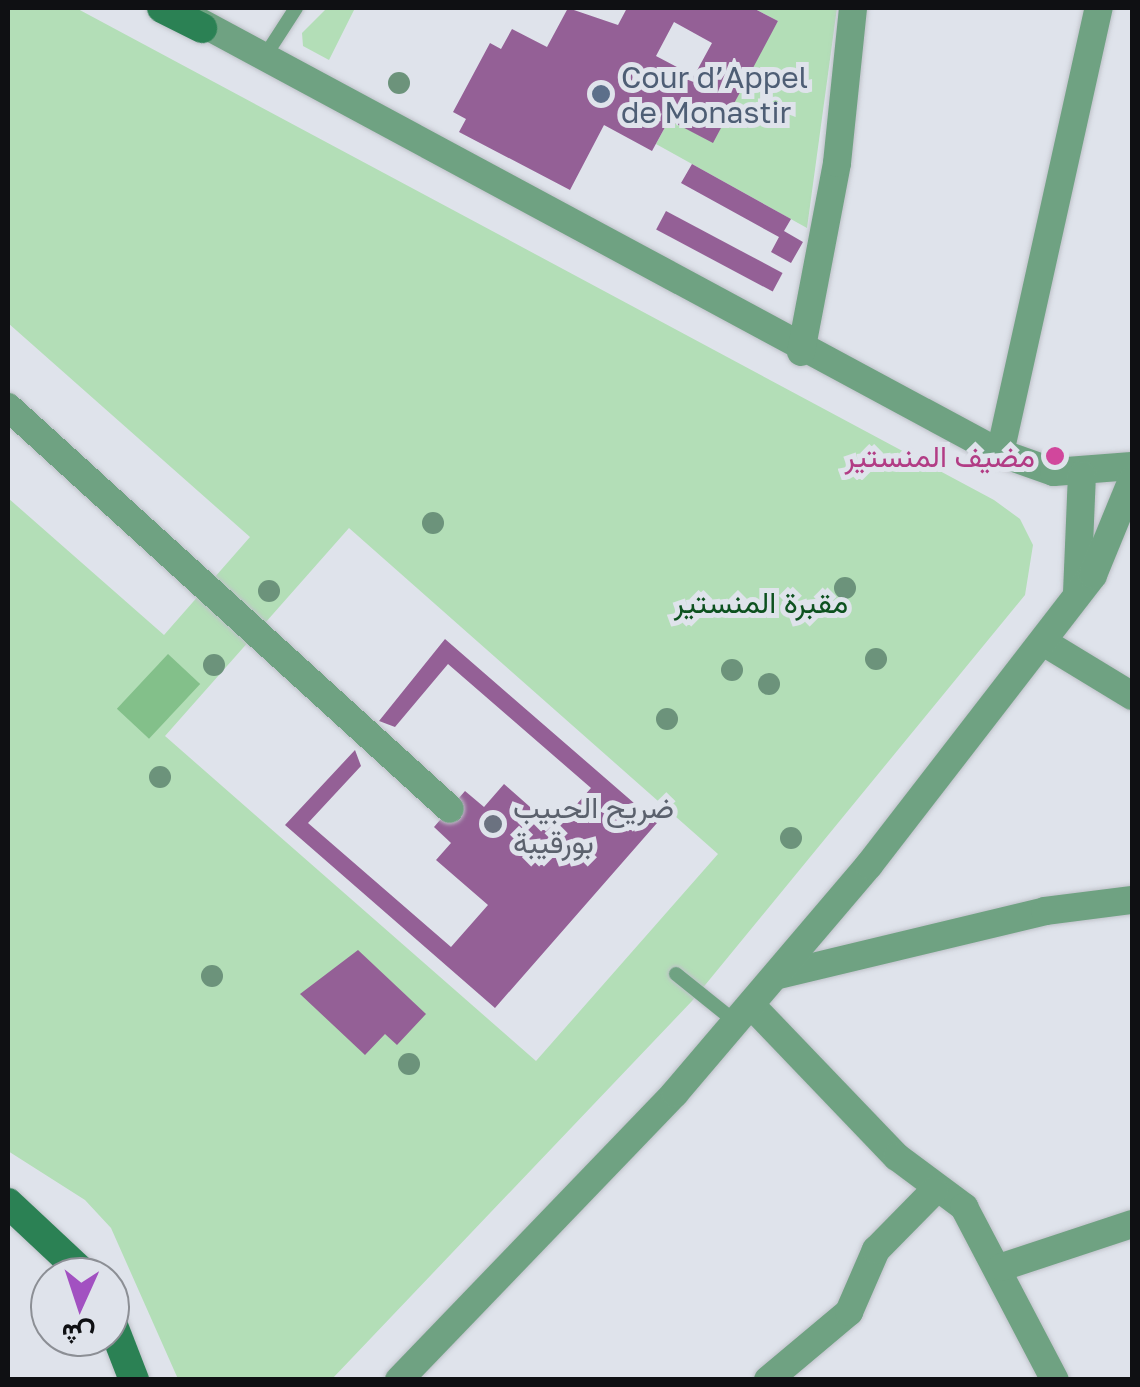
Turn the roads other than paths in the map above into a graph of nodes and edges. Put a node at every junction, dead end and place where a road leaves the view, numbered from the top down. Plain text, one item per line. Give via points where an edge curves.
1 (162, 8) edge
2 (176, 8) edge
3 (296, 8) edge
4 (854, 8) edge
5 (1100, 8) edge
6 (201, 18) edge
7 (263, 60) junction
8 (801, 352) junction
9 (8, 407) edge
10 (1000, 453) junction
11 (1132, 466) edge
12 (1082, 475) junction
13 (1132, 480) edge
14 (1076, 600) junction
15 (1045, 644) junction
16 (1132, 696) edge
17 (450, 809) dead end
18 (1132, 900) edge
19 (676, 974) dead end
20 (779, 974) junction
21 (745, 1015) junction
22 (934, 1190) junction
23 (8, 1203) edge
24 (1132, 1224) edge
25 (66, 1257) edge
26 (1002, 1267) junction
27 (399, 1380) edge
28 (768, 1380) edge
29 (1055, 1380) edge

1 - 6 main road
2 - 6 street
3 - 7 lane
4 - 8 street via 837,162
5 - 10 street
6 - 7 street
7 - 8 street
8 - 10 street
9 - 17 street
10 - 12 street
11 - 12 street
12 - 14 street
13 - 14 street via 1106,553
14 - 15 street
15 - 16 street
15 - 20 street
18 - 20 street via 1045,911
19 - 21 lane
20 - 21 street
21 - 22 street
21 - 27 street
22 - 26 street via 964,1207
22 - 28 street via 876,1250 849,1312
23 - 25 main road
24 - 26 street
26 - 29 street

